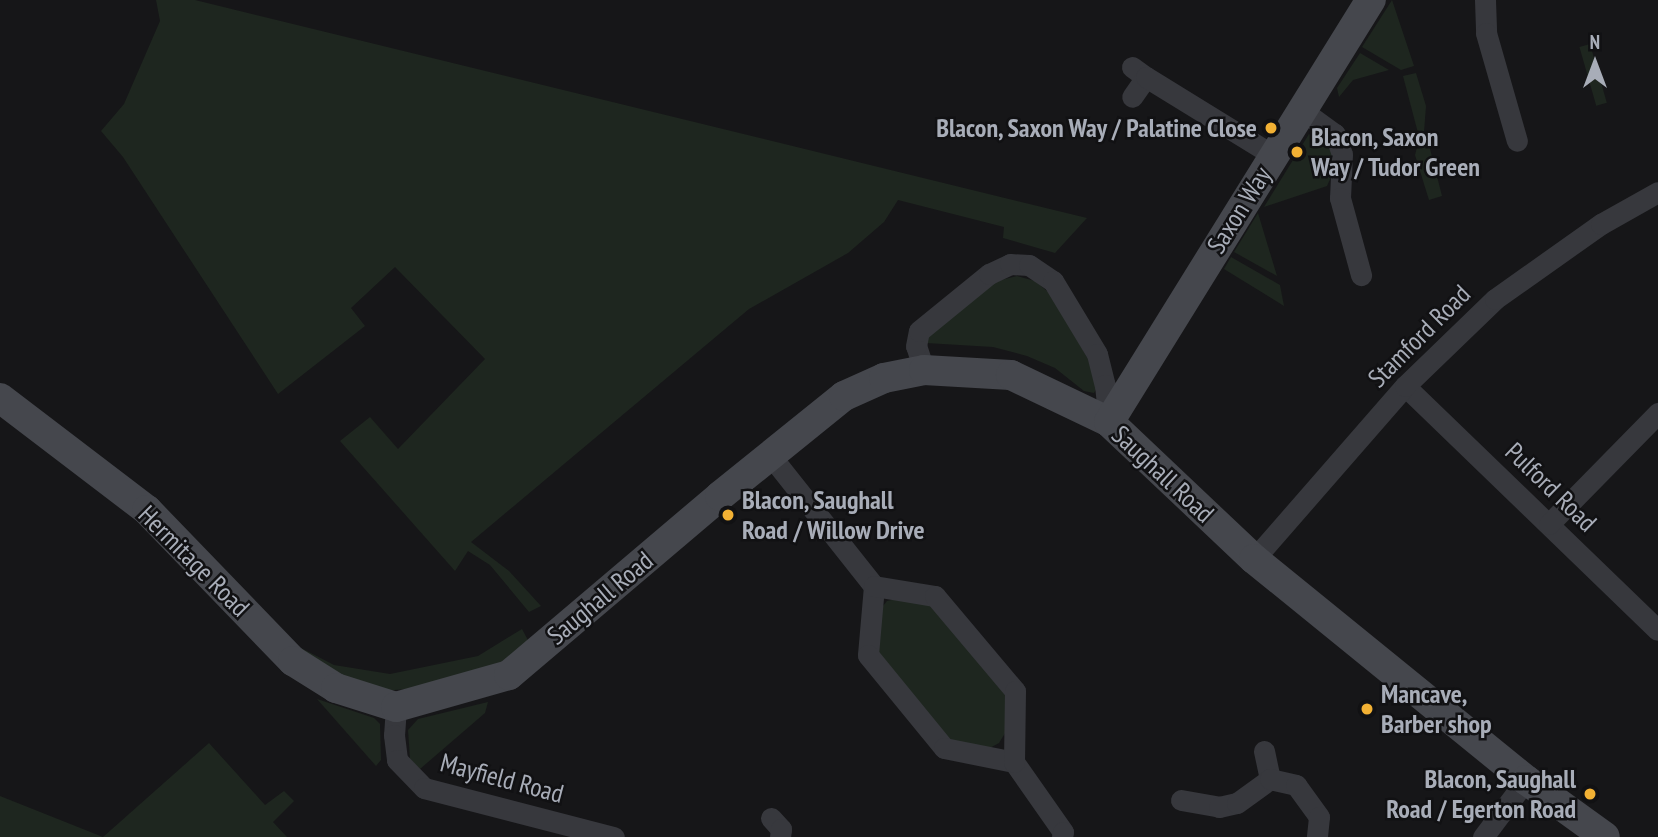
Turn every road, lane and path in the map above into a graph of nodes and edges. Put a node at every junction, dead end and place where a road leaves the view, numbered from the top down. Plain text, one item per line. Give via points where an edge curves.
1 (1371, 0) edge
2 (1485, 0) edge
3 (1132, 97) dead end
4 (1303, 111) junction
5 (1509, 134) dead end
6 (1273, 155) junction
7 (1658, 192) edge
8 (1364, 262) dead end
9 (924, 370) junction
10 (1405, 386) junction
11 (0, 398) edge
12 (1658, 413) edge
13 (1109, 422) junction
14 (770, 455) junction
15 (1549, 524) junction
16 (1254, 559) junction
17 (874, 586) junction
18 (1658, 630) edge
19 (397, 707) junction
20 (1264, 751) dead end
21 (1014, 762) junction
22 (1270, 779) junction
23 (1526, 780) junction
24 (1181, 799) dead end
25 (614, 837) edge
26 (1062, 837) edge
27 (1317, 837) edge
28 (1483, 837) edge
29 (1605, 837) edge

1 - 4 street, Saxon Way
2 - 5 street via 1486,33
3 - 6 street via 1139,72
4 - 6 street, Saxon Way
4 - 8 street via 1335,134 1342,154 1340,198
6 - 13 street, Saxon Way
7 - 10 street, Stamford Road via 1601,224 1495,299
9 - 13 street, Saughall Road via 1011,375
9 - 13 street via 916,346 919,331 989,274 1010,264 1029,265 1053,281 1097,354
9 - 14 street, Saughall Road via 884,378 844,396
10 - 15 street, Pulford Road
10 - 16 street, Stamford Road
11 - 19 street, Hermitage Road via 147,510 293,661 336,688
12 - 15 street
13 - 16 street, Saughall Road
14 - 17 street
14 - 19 street, Saughall Road via 509,675
15 - 18 street, Pulford Road
16 - 23 street, Saughall Road
17 - 21 street via 935,596 1015,691
17 - 21 street via 868,654 944,748
19 - 25 street, Mayfield Road via 397,760 424,788
20 - 22 street
21 - 26 street via 1063,832
22 - 24 street via 1237,803 1219,807
22 - 27 street via 1296,785 1308,799 1319,817
23 - 28 street
23 - 29 street, Saughall Road

